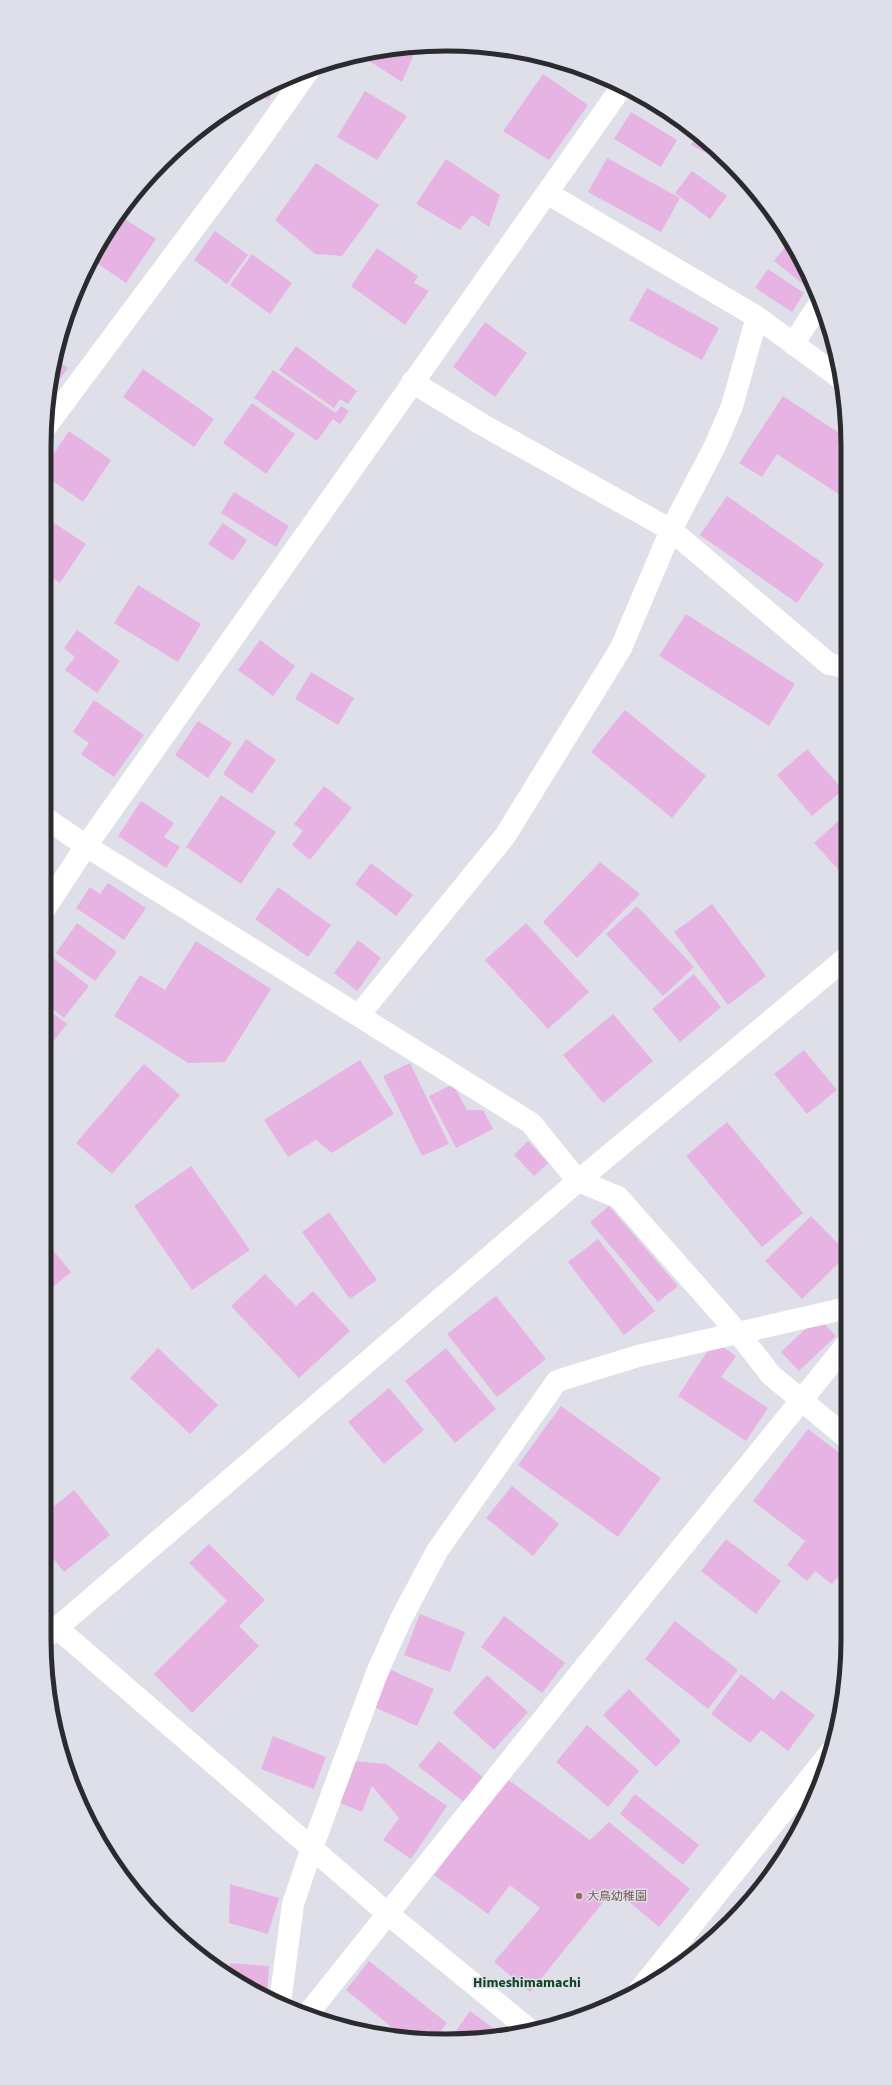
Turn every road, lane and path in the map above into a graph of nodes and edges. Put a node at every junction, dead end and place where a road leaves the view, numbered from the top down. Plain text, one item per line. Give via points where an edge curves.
1 (303, 78) edge
2 (619, 91) edge
3 (547, 193) junction
4 (816, 309) edge
5 (757, 317) junction
6 (793, 344) junction
7 (834, 374) edge
8 (412, 382) junction
9 (52, 418) edge
10 (671, 530) junction
11 (841, 666) edge
12 (51, 822) edge
13 (86, 846) junction
14 (51, 899) edge
15 (841, 962) edge
16 (359, 1015) junction
17 (578, 1180) junction
18 (841, 1309) edge
19 (740, 1334) junction
20 (841, 1351) edge
21 (802, 1399) junction
22 (841, 1433) edge
23 (51, 1633) edge
24 (51, 1635) edge
25 (820, 1765) edge
26 (312, 1848) junction
27 (388, 1914) junction
28 (650, 1977) edge
29 (281, 1997) edge
30 (311, 2010) edge
31 (525, 2026) edge

1 - 9 street
2 - 3 street
3 - 5 street
3 - 8 street
4 - 6 street
5 - 6 street
5 - 10 street via 732,406 715,446
6 - 7 street
8 - 10 street via 483,425
8 - 13 street
10 - 11 street via 829,664
10 - 16 street via 622,648 505,836
12 - 13 street
13 - 14 street
13 - 16 street
15 - 17 street
16 - 17 street via 531,1123
17 - 19 street via 618,1197
17 - 23 street
18 - 19 street
19 - 21 street via 771,1375
19 - 26 street via 638,1356 557,1381 437,1551 401,1619 378,1670
20 - 21 street
21 - 22 street
21 - 27 street
24 - 26 street
25 - 28 street
26 - 27 street
26 - 29 street via 293,1904
27 - 30 street
27 - 31 street

